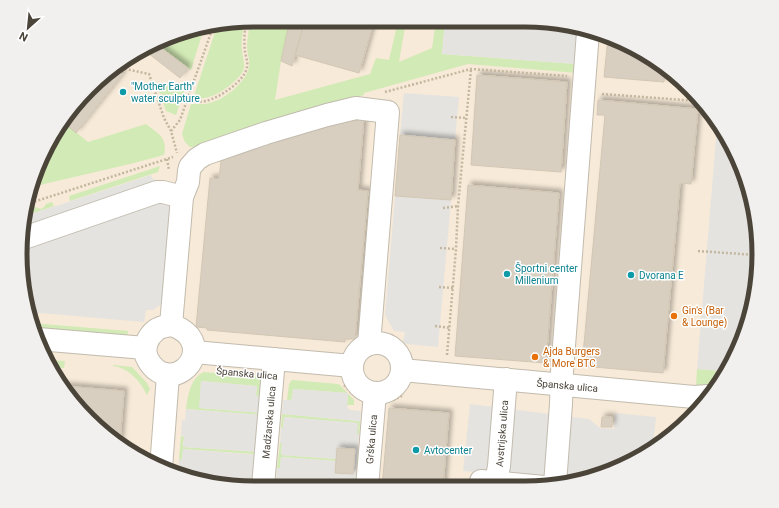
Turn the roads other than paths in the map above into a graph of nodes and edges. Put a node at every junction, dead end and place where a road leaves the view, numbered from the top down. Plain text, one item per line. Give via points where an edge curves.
1 (588, 36) edge
2 (182, 197) junction
3 (27, 236) edge
4 (171, 325) junction
5 (43, 338) edge
6 (369, 344) junction
7 (145, 348) junction
8 (194, 352) junction
9 (274, 359) junction
10 (402, 370) junction
11 (346, 374) junction
12 (168, 375) junction
13 (506, 379) junction
14 (562, 384) junction
15 (702, 396) edge
16 (375, 399) junction
17 (161, 461) edge
18 (555, 479) edge
19 (263, 481) edge
20 (368, 481) edge
21 (492, 481) edge

1 - 14 street
2 - 3 street via 157,192
2 - 4 street
2 - 6 street via 188,182 190,166 205,154 266,133 356,108 388,112
4 - 7 street via 157,329
4 - 8 street via 178,327 190,337
5 - 7 street
6 - 10 street via 377,343 391,347 397,352
6 - 11 street via 356,354
7 - 12 street via 153,366
8 - 9 street, Španska ulica
8 - 12 street via 186,368
9 - 11 street, Španska ulica
9 - 19 street, Madžarska ulica
10 - 13 street, Španska ulica
10 - 16 street via 395,386
11 - 16 street via 352,371 358,383
12 - 17 street
13 - 14 street, Španska ulica
13 - 21 street, Avstrijska ulica via 499,466
14 - 15 street, Španska ulica
14 - 18 street
16 - 20 street, Grška ulica

